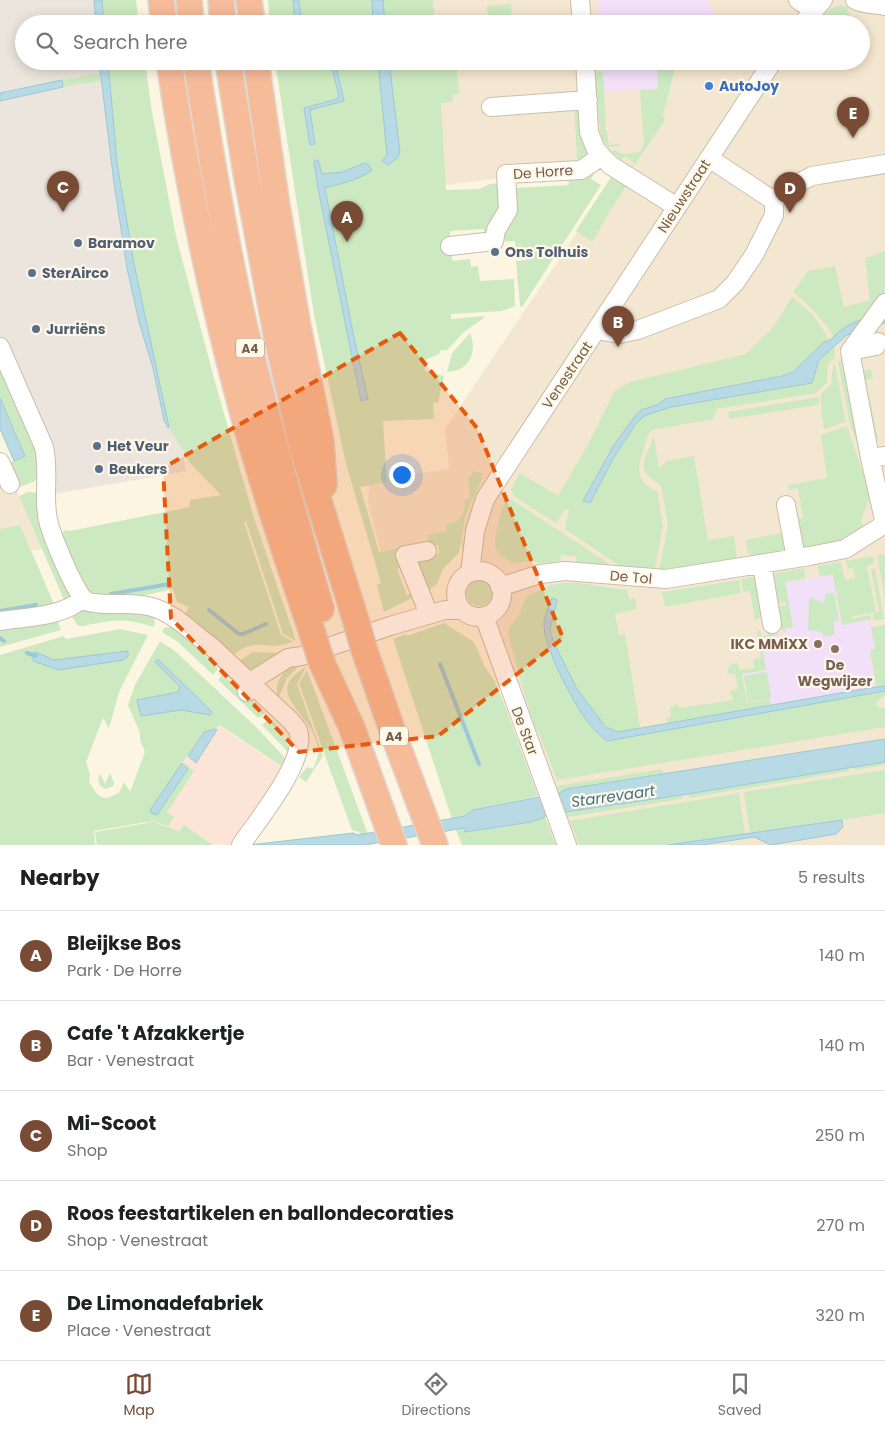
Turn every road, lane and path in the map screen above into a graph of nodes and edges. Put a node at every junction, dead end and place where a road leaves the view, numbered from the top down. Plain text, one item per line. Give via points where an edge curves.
1 (161, 0) edge
2 (189, 0) edge
3 (220, 0) edge
4 (250, 0) edge
5 (580, 0) edge
6 (855, 0) edge
7 (810, 3) edge
8 (877, 3) edge
9 (163, 15) edge
10 (190, 15) edge
11 (222, 15) edge
12 (251, 15) edge
13 (581, 15) edge
14 (801, 15) edge
15 (805, 15) edge
16 (171, 70) edge
17 (197, 70) edge
18 (229, 70) edge
19 (257, 70) edge
20 (586, 70) edge
21 (767, 70) edge
22 (588, 100) junction
23 (491, 107) dead end
24 (602, 156) junction
25 (709, 158) junction
26 (885, 164) edge
27 (774, 201) junction
28 (677, 207) junction
29 (450, 246) dead end
30 (882, 308) edge
31 (596, 330) junction
32 (0, 347) edge
33 (877, 457) edge
34 (0, 462) edge
35 (10, 484) dead end
36 (786, 505) dead end
37 (885, 524) edge
38 (327, 525) junction
39 (426, 551) dead end
40 (796, 558) junction
41 (762, 564) junction
42 (476, 572) junction
43 (500, 587) junction
44 (456, 592) junction
45 (83, 598) junction
46 (426, 607) junction
47 (462, 610) junction
48 (484, 616) junction
49 (0, 621) edge
50 (772, 624) dead end
51 (390, 626) junction
52 (320, 648) junction
53 (252, 689) junction
54 (431, 834) edge
55 (392, 838) edge
56 (241, 845) edge
57 (567, 845) edge

1 - 9 highway
2 - 10 highway
3 - 11 highway
4 - 12 highway
5 - 13 street
6 - 8 street via 863,4
7 - 14 street
7 - 15 street
16 - 52 highway, A4 via 197,222 221,329 261,476
17 - 52 highway, A4 via 216,186 248,341 278,457
18 - 38 highway, A4 via 276,334 302,447
19 - 38 highway, A4 via 280,224 321,442
20 - 22 street
21 - 25 street, Nieuwstraat
22 - 23 street
22 - 24 street via 589,132
24 - 28 street via 610,165
24 - 29 street, De Horre via 581,170 506,174 508,210 496,230 494,241
25 - 27 street
25 - 28 street, Nieuwstraat
26 - 27 street via 812,176 786,189
27 - 31 street, Venestraat via 774,215 754,254 735,284 719,299 638,330 619,334
28 - 31 street, Nieuwstraat
30 - 33 street, De Tol via 872,336 876,346 850,351
31 - 42 street, Venestraat via 501,473 483,533
32 - 45 street via 44,447 48,522
33 - 37 street, De Tol
34 - 35 street
36 - 40 street
37 - 40 street, De Tol via 845,549
38 - 54 highway, A4, bridge via 364,649
39 - 46 street via 405,555
40 - 41 street, De Tol
41 - 43 street, De Tol via 666,579 565,571 540,574
41 - 50 street
42 - 43 street via 493,576
42 - 44 street via 460,581
43 - 48 street via 498,605
44 - 46 street
44 - 47 street
45 - 49 street via 64,611
45 - 53 street via 97,604 129,603 153,607 179,620 212,647
46 - 51 street
47 - 48 street via 472,616
47 - 51 street via 445,610
48 - 57 street, De Star
51 - 52 street
52 - 53 street
52 - 55 highway, A4
53 - 56 street via 298,746 287,779

